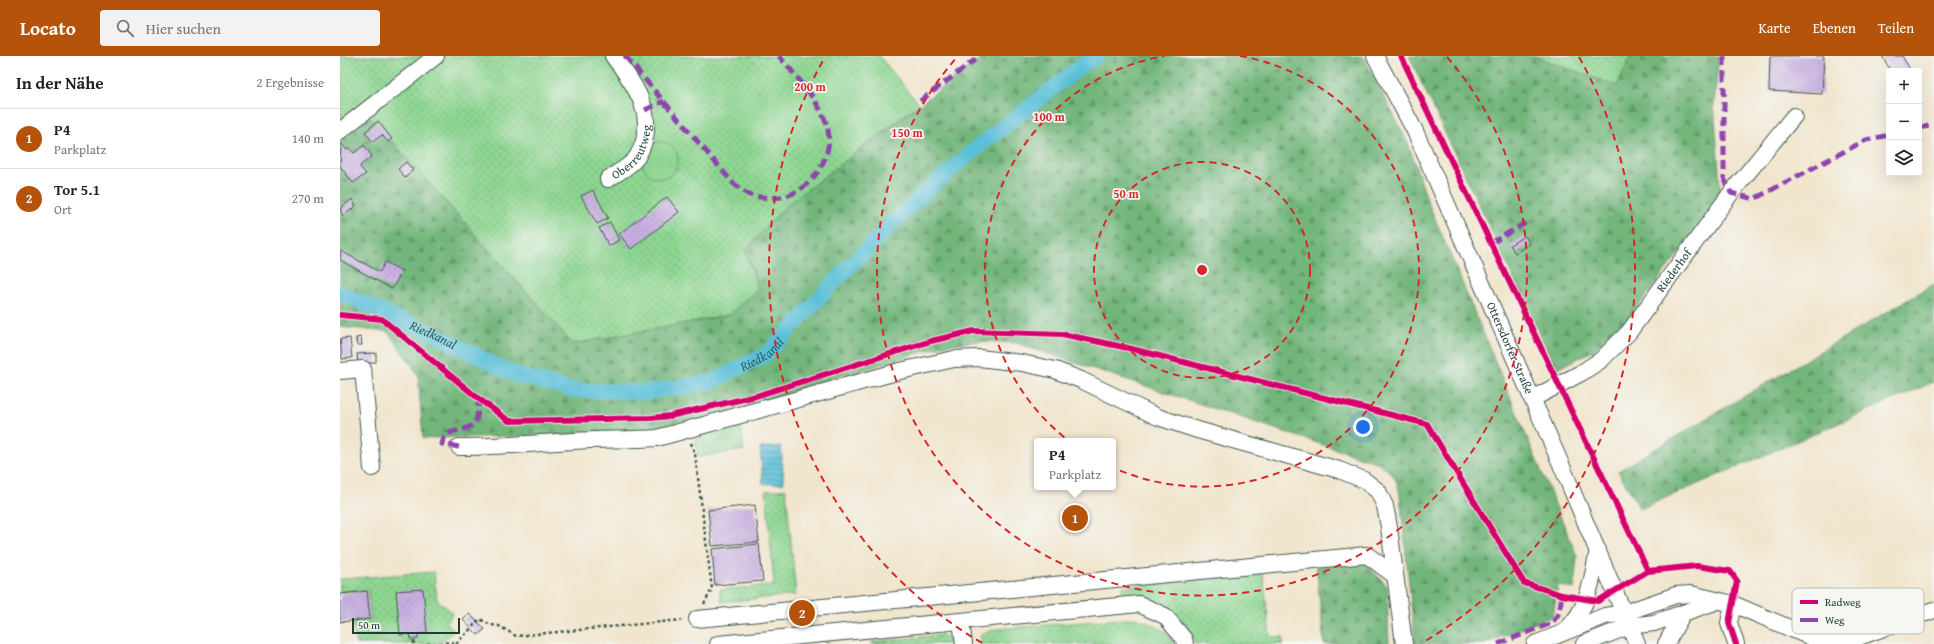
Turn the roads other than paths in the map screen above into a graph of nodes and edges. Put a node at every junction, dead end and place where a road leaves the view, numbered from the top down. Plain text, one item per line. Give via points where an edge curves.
1 (436, 56) edge
2 (613, 56) edge
3 (1375, 56) edge
4 (1794, 116) dead end
5 (340, 131) edge
6 (608, 179) dead end
7 (340, 371) edge
8 (1532, 399) junction
9 (459, 447) dead end
10 (372, 468) dead end
11 (1598, 550) junction
12 (1394, 575) junction
13 (1726, 602) junction
14 (1934, 610) edge
15 (1683, 613) junction
16 (1924, 614) edge
17 (697, 619) road end
18 (1627, 619) junction
19 (961, 621) junction
20 (1792, 630) edge
21 (1564, 632) junction
22 (1802, 634) edge
23 (1867, 634) edge
24 (718, 644) edge
25 (964, 644) edge
26 (1185, 644) edge
27 (1404, 644) edge
28 (1535, 644) edge
29 (1585, 644) edge
30 (1588, 644) edge
31 (1637, 644) edge
32 (1666, 644) edge
33 (1736, 644) edge

1 - 5 street
2 - 6 street, Oberreutweg via 642,99 647,118 646,134 636,157
3 - 8 street, Ottersdorfer Straße via 1415,131
4 - 8 street, Riederhof via 1731,193 1629,332 1601,360
7 - 10 street via 363,370
8 - 11 street, Ottersdorfer Straße
9 - 12 street via 656,438 900,371 954,359 979,358 1032,364 1081,380 1158,417 1339,470 1364,480 1378,491 1385,506
11 - 18 street, Ottersdorfer Straße
11 - 21 street via 1587,599 1577,618
12 - 17 street via 1368,554
12 - 27 street
13 - 15 street
13 - 18 street via 1691,594 1676,596
13 - 20 street
13 - 33 street
14 - 16 street
15 - 18 street via 1654,623
15 - 32 street
18 - 21 street via 1604,616
18 - 29 street
18 - 31 street, Ottersdorfer Straße
19 - 24 street
19 - 25 street
19 - 26 street via 1140,604 1165,616 1184,639
21 - 28 street
22 - 23 street via 1814,639 1836,642
29 - 30 street

